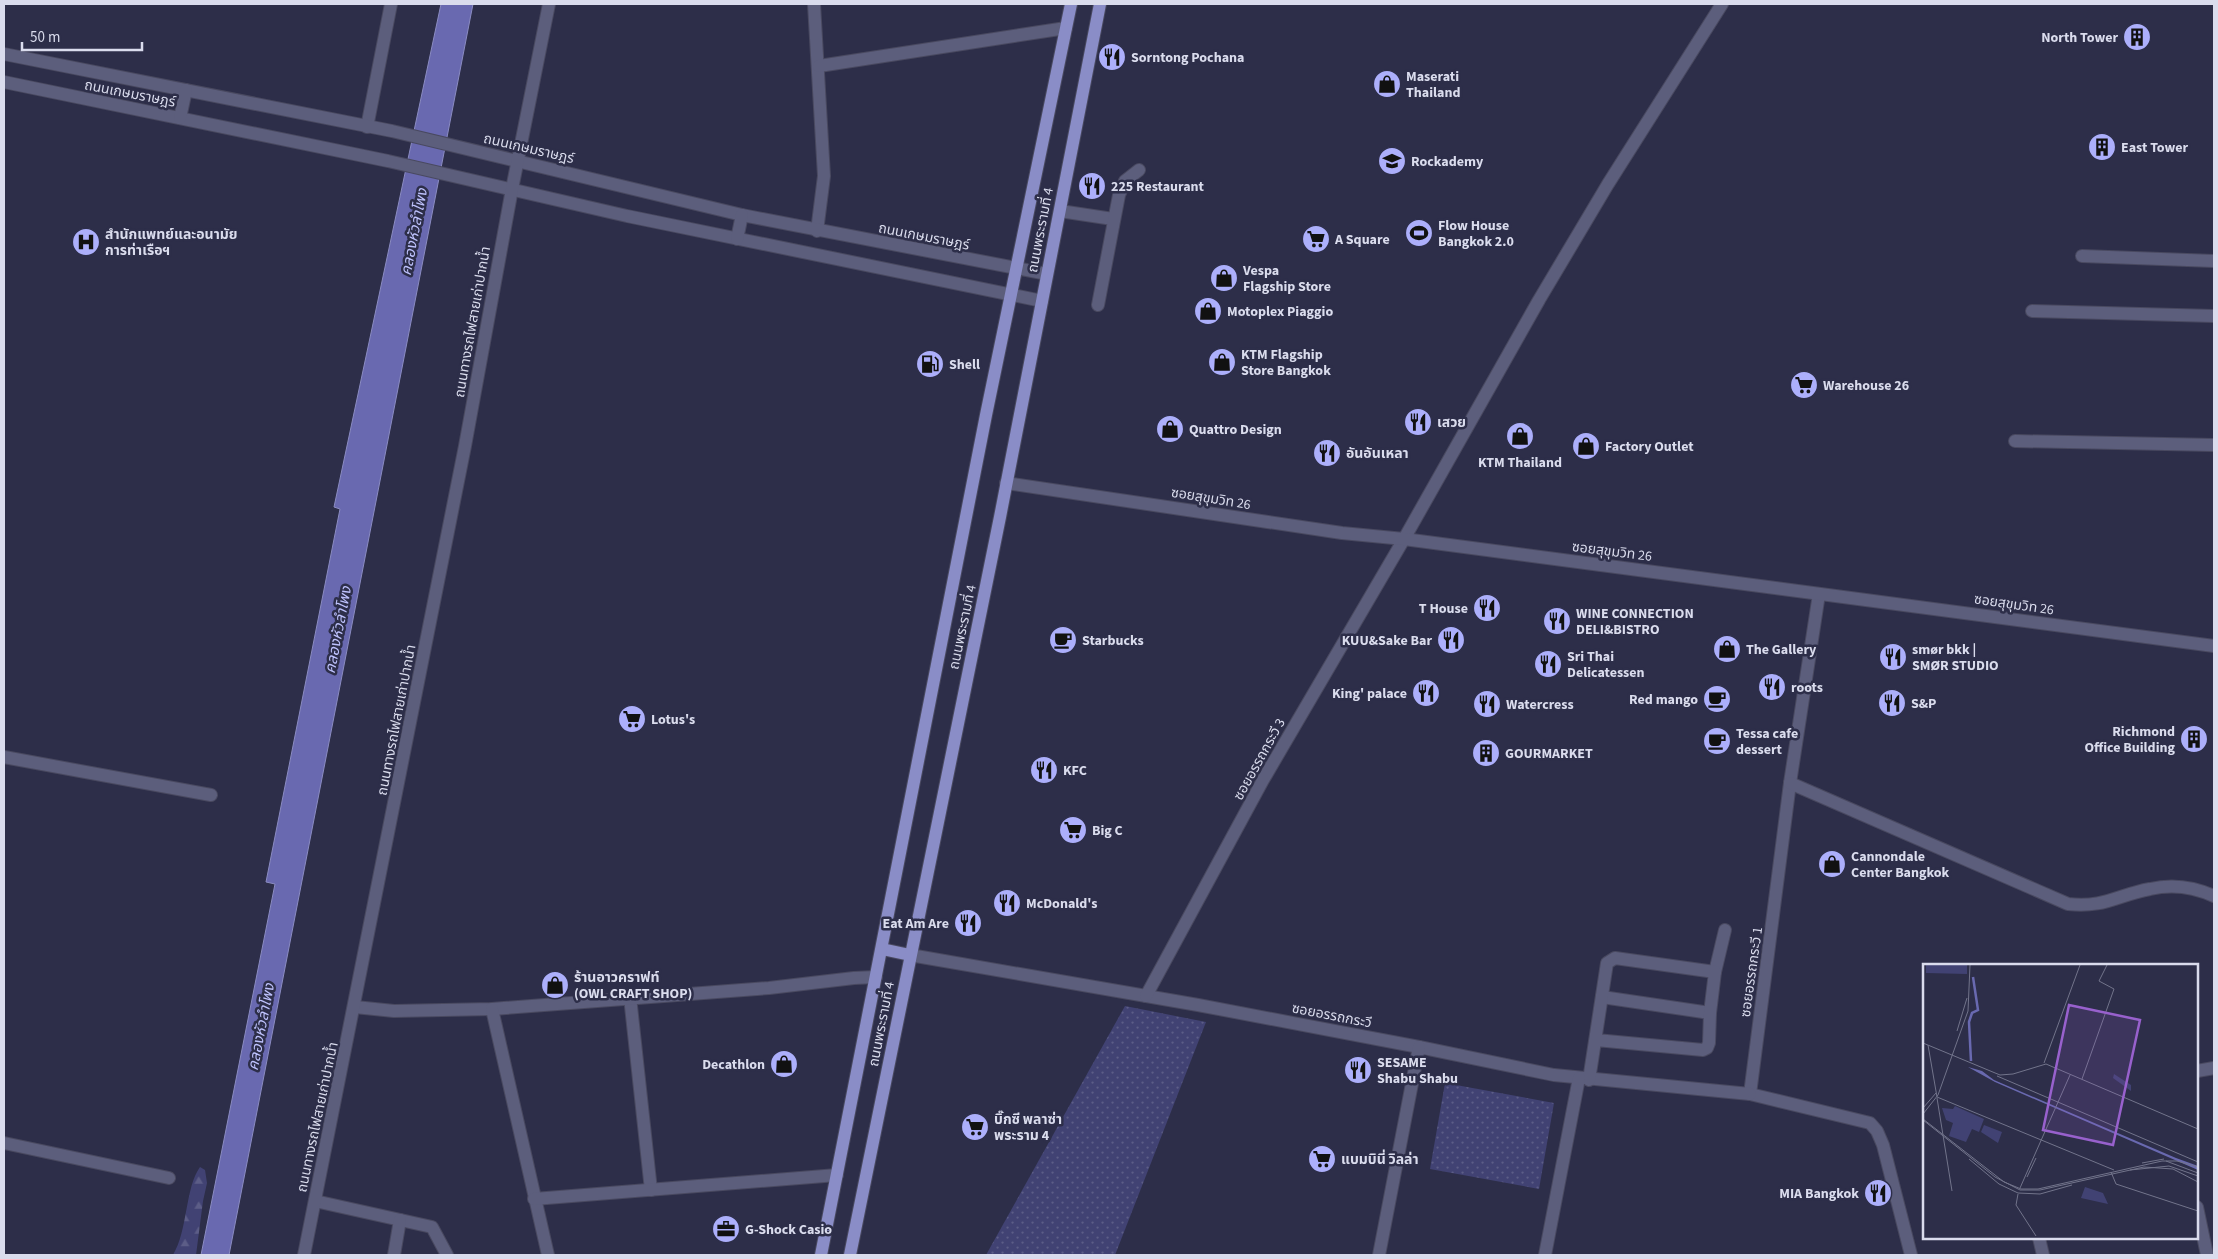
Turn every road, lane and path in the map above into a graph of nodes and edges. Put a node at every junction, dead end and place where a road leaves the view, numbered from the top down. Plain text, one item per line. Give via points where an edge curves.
1 (391, 4) edge
2 (549, 4) edge
3 (814, 4) edge
4 (1071, 4) edge
5 (1100, 4) edge
6 (1722, 4) edge
7 (1066, 28) junction
8 (4, 54) edge
9 (819, 66) junction
10 (4, 82) edge
11 (186, 90) junction
12 (180, 118) junction
13 (367, 126) junction
14 (517, 161) junction
15 (1139, 170) dead end
16 (512, 189) junction
17 (1060, 211) junction
18 (742, 215) junction
19 (1113, 219) junction
20 (817, 231) junction
21 (737, 239) junction
22 (2082, 256) dead end
23 (2214, 261) edge
24 (1016, 268) junction
25 (1047, 274) junction
26 (1010, 295) junction
27 (1042, 301) junction
28 (1098, 305) dead end
29 (2032, 311) dead end
30 (2214, 316) edge
31 (2015, 441) dead end
32 (2214, 445) edge
33 (1006, 484) junction
34 (1404, 539) junction
35 (1819, 594) junction
36 (2214, 646) edge
37 (4, 756) edge
38 (1790, 783) junction
39 (211, 795) dead end
40 (2214, 896) edge
41 (1724, 930) dead end
42 (882, 949) junction
43 (910, 955) junction
44 (1715, 972) junction
45 (876, 977) junction
46 (1146, 996) junction
47 (630, 997) junction
48 (1602, 997) junction
49 (355, 1007) junction
50 (492, 1009) junction
51 (1710, 1013) junction
52 (1596, 1040) junction
53 (1418, 1047) junction
54 (2214, 1068) edge
55 (2198, 1071) edge
56 (1584, 1079) junction
57 (1750, 1094) junction
58 (4, 1143) edge
59 (837, 1175) junction
60 (169, 1178) dead end
61 (651, 1190) junction
62 (534, 1199) junction
63 (316, 1201) junction
64 (2198, 1212) edge
65 (400, 1220) junction
66 (2039, 1239) edge
67 (304, 1255) edge
68 (394, 1255) edge
69 (448, 1255) edge
70 (548, 1255) edge
71 (821, 1255) edge
72 (850, 1255) edge
73 (1379, 1255) edge
74 (1545, 1255) edge
75 (1912, 1255) edge
76 (2043, 1255) edge
77 (2206, 1255) edge

1 - 13 street
2 - 14 street
3 - 9 street
4 - 7 main road, ถนนพระรามที่ 4
5 - 17 main road, ถนนพระรามที่ 4
6 - 34 street, ซอยอรรถกระวี 3 via 1608,184
7 - 9 street
7 - 24 main road, ถนนพระรามที่ 4
8 - 11 street, ถนนเกษมราษฎร์
9 - 20 street via 824,176
10 - 12 street, ถนนเกษมราษฎร์
11 - 12 street
11 - 13 street, ถนนเกษมราษฎร์
12 - 16 street, ถนนเกษมราษฎร์
13 - 14 street, ถนนเกษมราษฎร์
14 - 16 street, ถนนทางรถไฟสายเก่าปากน้ำ
14 - 18 street, ถนนเกษมราษฎร์
15 - 19 street via 1131,174 1122,187
16 - 21 street, ถนนเกษมราษฎร์
16 - 49 street, ถนนทางรถไฟสายเก่าปากน้ำ
17 - 19 street
17 - 25 main road, ถนนพระรามที่ 4
18 - 20 street, ถนนเกษมราษฎร์
18 - 21 street
19 - 28 street
20 - 24 street, ถนนเกษมราษฎร์
21 - 26 street, ถนนเกษมราษฎร์
22 - 23 street
24 - 25 street, ถนนเกษมราษฎร์
24 - 26 main road, ถนนพระรามที่ 4
25 - 27 main road, ถนนพระรามที่ 4
26 - 27 street, ถนนเกษมราษฎร์
26 - 42 main road, ถนนพระรามที่ 4
27 - 33 main road, ถนนพระรามที่ 4
29 - 30 street
31 - 32 street
33 - 34 street, ซอยสุขุมวิท 26 via 1342,533
33 - 43 main road, ถนนพระรามที่ 4
34 - 35 street, ซอยสุขุมวิท 26
34 - 46 street, ซอยอรรถกระวี 3 via 1263,780
35 - 36 street, ซอยสุขุมวิท 26
35 - 38 street, ซอยอรรถกระวี 1
37 - 39 street
38 - 40 street via 2068,904 2086,906 2108,902 2150,888 2182,887
38 - 57 street, ซอยอรรถกระวี 1
41 - 44 street
42 - 43 main road
42 - 45 main road, ถนนพระรามที่ 4
43 - 46 street, ซอยอรรถกระวี
43 - 72 main road, ถนนพระรามที่ 4
44 - 48 street via 1615,958 1607,963
44 - 51 street
45 - 47 street
45 - 59 main road, ถนนพระรามที่ 4
46 - 53 street, ซอยอรรถกระวี
47 - 50 street
47 - 61 street
48 - 51 street
48 - 52 street
49 - 50 street via 394,1011
49 - 63 street, ถนนทางรถไฟสายเก่าปากน้ำ
50 - 62 street
51 - 52 street via 1709,1043 1703,1050
52 - 56 street
53 - 56 street, ซอยอรรถกระวี
53 - 73 street
54 - 55 street
56 - 57 street, ซอยอรรถกระวี
56 - 74 street
57 - 75 street via 1870,1123 1883,1145
58 - 60 street
59 - 61 street
59 - 71 main road, ถนนพระรามที่ 4
61 - 62 street
62 - 70 street
63 - 65 street
63 - 67 street, ถนนทางรถไฟสายเก่าปากน้ำ
64 - 77 street
65 - 68 street
65 - 69 street via 432,1227
66 - 76 street

